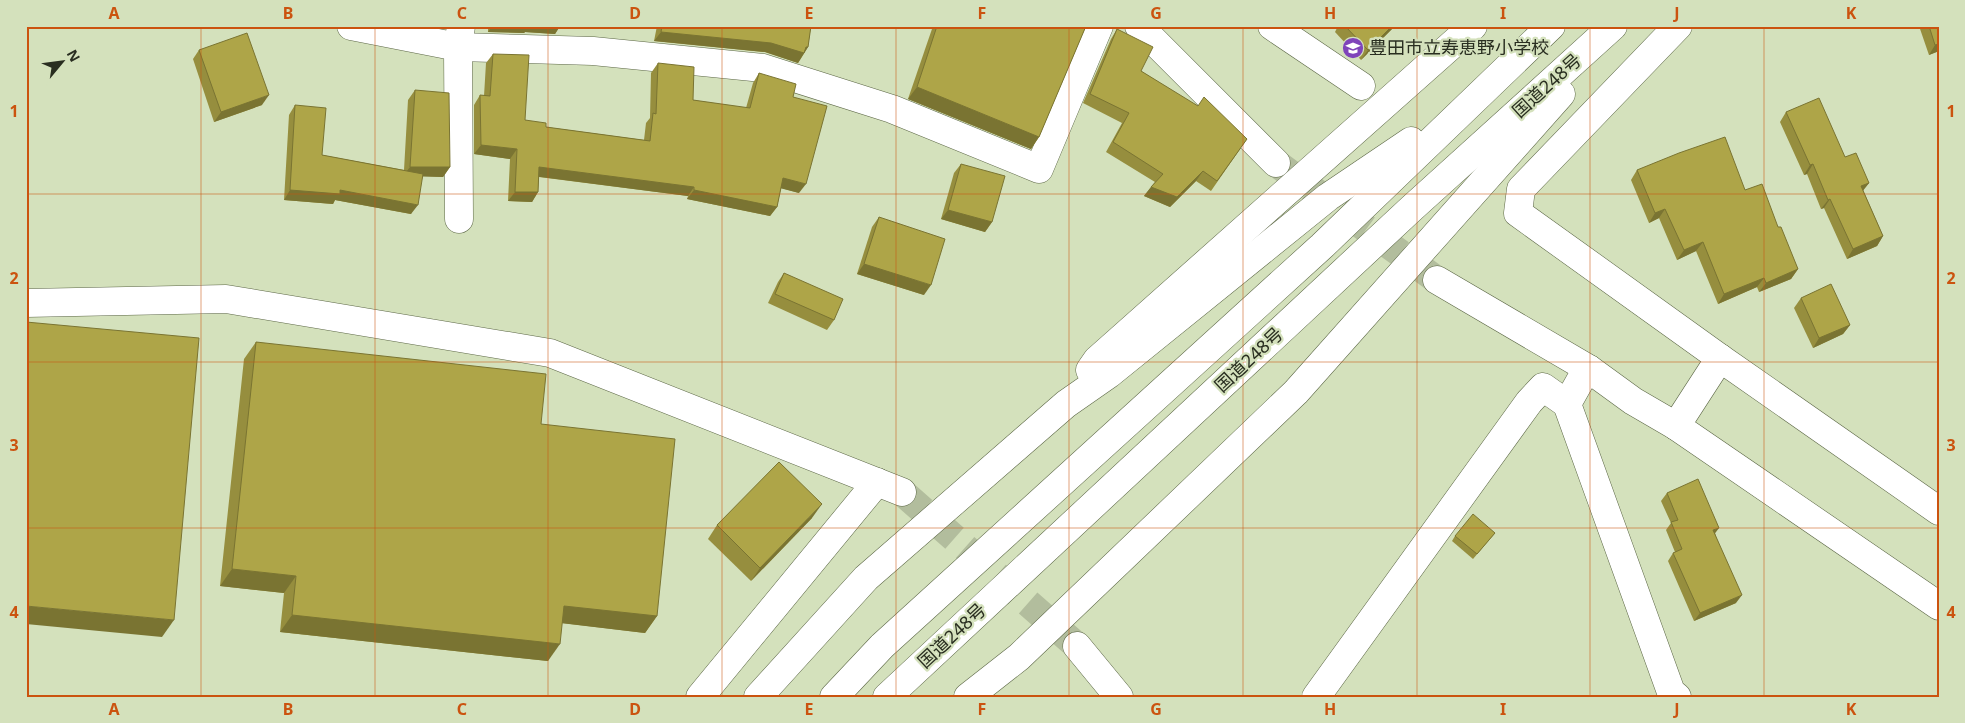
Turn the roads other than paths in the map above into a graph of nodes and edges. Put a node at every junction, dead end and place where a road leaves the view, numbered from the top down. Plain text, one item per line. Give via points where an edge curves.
1 (351, 26) edge
2 (1099, 26) edge
3 (1139, 26) edge
4 (1272, 26) edge
5 (1473, 26) edge
6 (1551, 26) edge
7 (1612, 26) edge
8 (1623, 26) edge
9 (1678, 26) edge
10 (460, 36) edge
11 (1361, 86) dead end
12 (1276, 163) tunnel mouth
13 (1372, 182) junction
14 (460, 219) dead end
15 (1436, 280) tunnel mouth
16 (26, 303) edge
17 (1720, 358) junction
18 (1589, 369) junction
19 (1066, 404) junction
20 (1567, 404) junction
21 (1676, 426) junction
22 (877, 482) junction
23 (902, 492) tunnel mouth
24 (1939, 511) edge
25 (1939, 606) edge
26 (1077, 646) tunnel mouth
27 (700, 697) edge
28 (758, 697) edge
29 (834, 697) edge
30 (887, 697) edge
31 (968, 697) edge
32 (1119, 697) edge
33 (1316, 697) edge
34 (1677, 697) edge

1 - 10 main road
2 - 10 main road via 1039,169 892,109 763,68
3 - 12 main road
4 - 11 main road
5 - 19 main road via 1097,360
6 - 13 main road, 国道248号 via 1484,90
7 - 30 main road, 国道248号
8 - 31 main road via 1296,392 1018,657
9 - 17 main road via 1521,189 1518,213
10 - 14 main road
13 - 19 main road via 1328,196 1108,374
13 - 29 main road, 国道248号 via 1322,246 882,646
15 - 18 main road
16 - 22 main road via 226,299 550,353
17 - 21 main road
17 - 24 main road
18 - 20 main road
18 - 21 main road via 1633,401
19 - 28 main road via 866,578
20 - 33 main road via 1543,387 1529,402
20 - 34 main road via 1671,692
21 - 25 main road
22 - 23 main road
22 - 27 main road
26 - 32 main road

